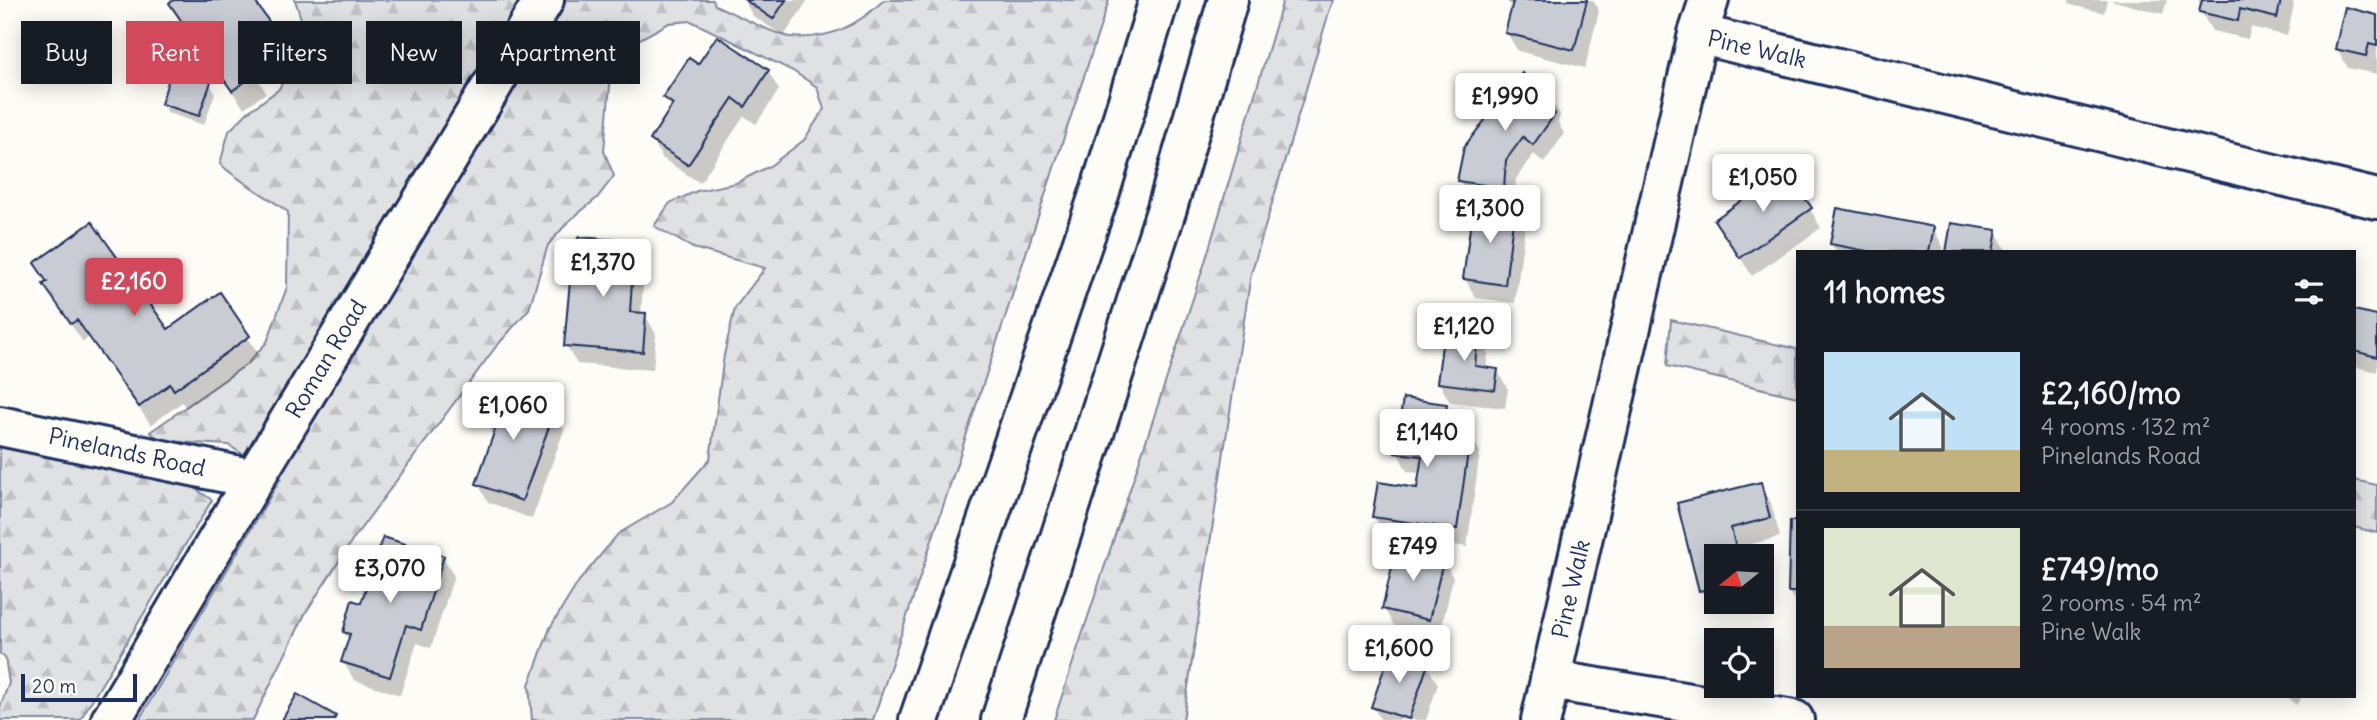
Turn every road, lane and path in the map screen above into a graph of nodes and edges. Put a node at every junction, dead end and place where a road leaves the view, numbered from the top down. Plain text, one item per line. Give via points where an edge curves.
1 (544, 0) edge
2 (1159, 0) edge
3 (1228, 0) edge
4 (1704, 17) edge
5 (2377, 199) edge
6 (0, 426) edge
7 (254, 479) junction
8 (1550, 680) junction
9 (111, 720) edge
10 (919, 720) edge
11 (1000, 720) edge
12 (1541, 720) edge
13 (1794, 720) edge

1 - 7 main road, Roman Road
2 - 10 main road via 1099,195
3 - 11 main road via 1167,208
4 - 5 main road, Pine Walk
4 - 8 main road, Pine Walk
6 - 7 main road, Pinelands Road
7 - 9 main road, Roman Road
8 - 12 main road, Pine Walk
8 - 13 main road

